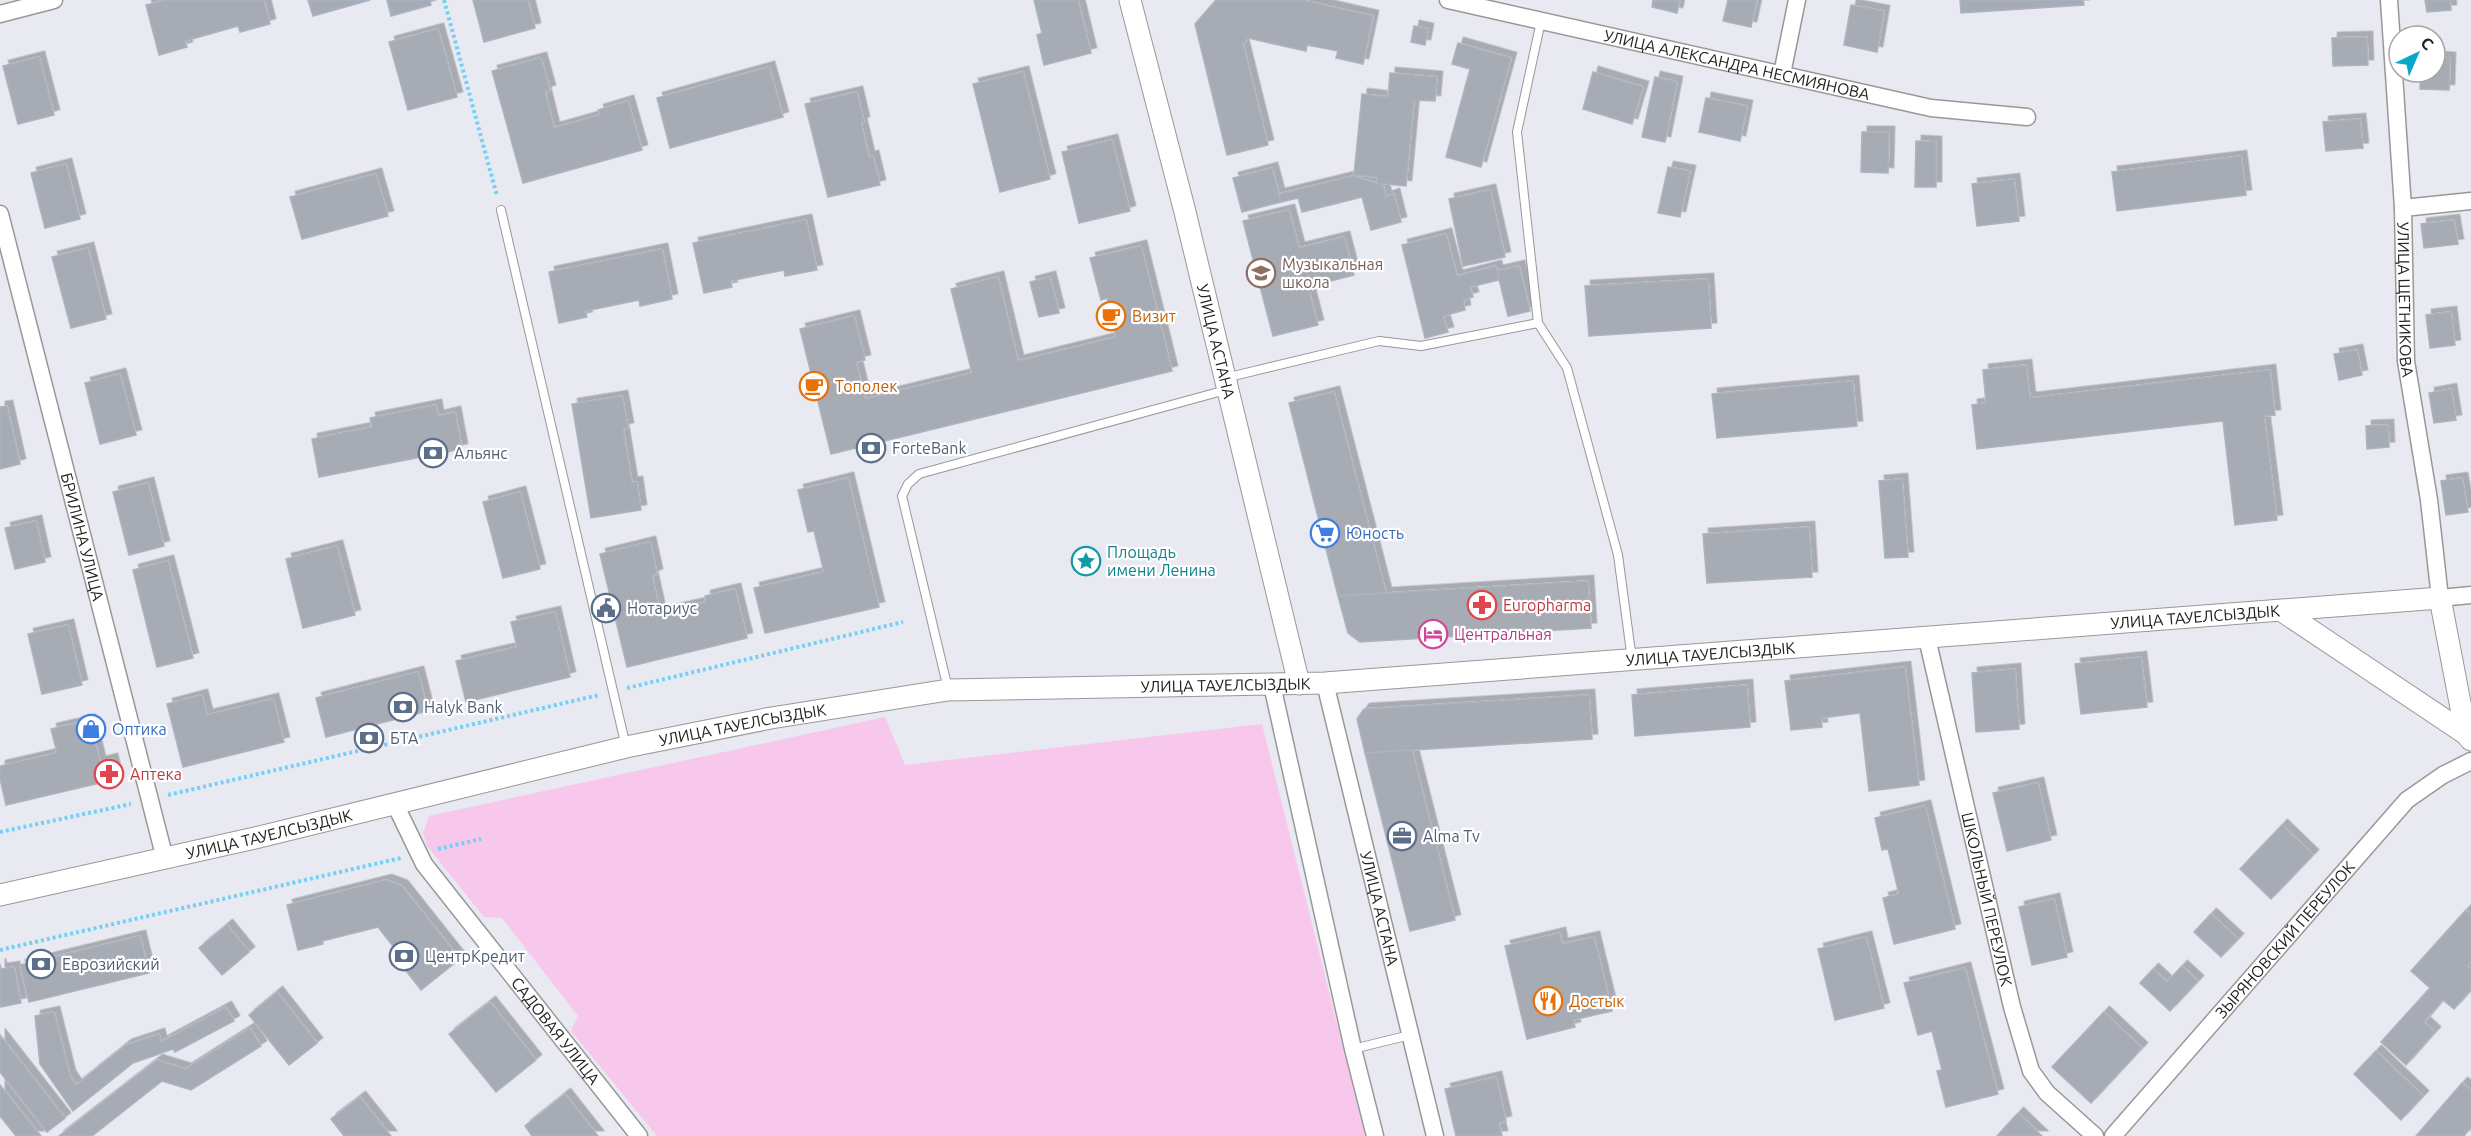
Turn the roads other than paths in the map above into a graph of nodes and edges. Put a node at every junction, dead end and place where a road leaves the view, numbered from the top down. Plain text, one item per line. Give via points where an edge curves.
1 (54, 0) edge
2 (1130, 0) edge
3 (1448, 0) edge
4 (1797, 0) edge
5 (2389, 0) edge
6 (0, 14) edge
7 (1540, 21) junction
8 (1782, 74) junction
9 (2027, 117) dead end
10 (2471, 201) edge
11 (2403, 208) junction
12 (501, 210) road end
13 (0, 214) edge
14 (1538, 323) junction
15 (1226, 384) junction
16 (2471, 595) edge
17 (2440, 598) junction
18 (2282, 611) junction
19 (1927, 638) junction
20 (1632, 660) junction
21 (1325, 683) junction
22 (1299, 684) junction
23 (1272, 685) junction
24 (948, 690) junction
25 (2468, 738) edge
26 (626, 747) junction
27 (2471, 760) edge
28 (395, 804) junction
29 (165, 859) junction
30 (0, 895) edge
31 (1410, 1035) junction
32 (1353, 1049) junction
33 (639, 1136) edge
34 (1375, 1136) edge
35 (1434, 1136) edge
36 (2095, 1136) edge
37 (2113, 1136) edge

1 - 6 street
2 - 15 street, УЛИЦА АСТАНА
3 - 7 street, УЛИЦА АЛЕКСАНДРА НЕСМИЯНОВА
4 - 8 street
5 - 11 street, УЛИЦА ЩЕТНИКОВА
7 - 8 street, УЛИЦА АЛЕКСАНДРА НЕСМИЯНОВА
7 - 14 lane via 1517,132
8 - 9 street, УЛИЦА АЛЕКСАНДРА НЕСМИЯНОВА via 1931,108
10 - 11 street
11 - 17 street, УЛИЦА ЩЕТНИКОВА via 2406,360
12 - 26 lane
13 - 29 street, БРИЛИНА УЛИЦА
14 - 15 lane via 1421,346 1379,341
14 - 20 lane via 1567,368 1618,555
15 - 22 street, УЛИЦА АСТАНА
15 - 24 lane via 919,474 908,484 902,496
16 - 17 street, УЛИЦА ТАУЕЛСЫЗДЫК
17 - 18 street, УЛИЦА ТАУЕЛСЫЗДЫК
17 - 25 street
18 - 19 street, УЛИЦА ТАУЕЛСЫЗДЫК
18 - 25 street
19 - 20 street, УЛИЦА ТАУЕЛСЫЗДЫК
19 - 36 street, ШКОЛЬНЫЙ ПЕРЕУЛОК via 2010,997 2031,1071 2047,1093
20 - 21 street, УЛИЦА ТАУЕЛСЫЗДЫК
21 - 22 street, УЛИЦА ТАУЕЛСЫЗДЫК
21 - 31 street, УЛИЦА АСТАНА
22 - 23 street, УЛИЦА ТАУЕЛСЫЗДЫК
23 - 24 street, УЛИЦА ТАУЕЛСЫЗДЫК
23 - 32 street
24 - 26 street, УЛИЦА ТАУЕЛСЫЗДЫК via 771,718
26 - 28 street, УЛИЦА ТАУЕЛСЫЗДЫК
27 - 37 street, ЗЫРЯНОВСКИЙ ПЕРЕУЛОК via 2406,800
28 - 29 street, УЛИЦА ТАУЕЛСЫЗДЫК
28 - 33 street, САДОВАЯ УЛИЦА via 424,864
29 - 30 street, УЛИЦА ТАУЕЛСЫЗДЫК
31 - 32 lane
31 - 35 street, УЛИЦА АСТАНА
32 - 34 street

